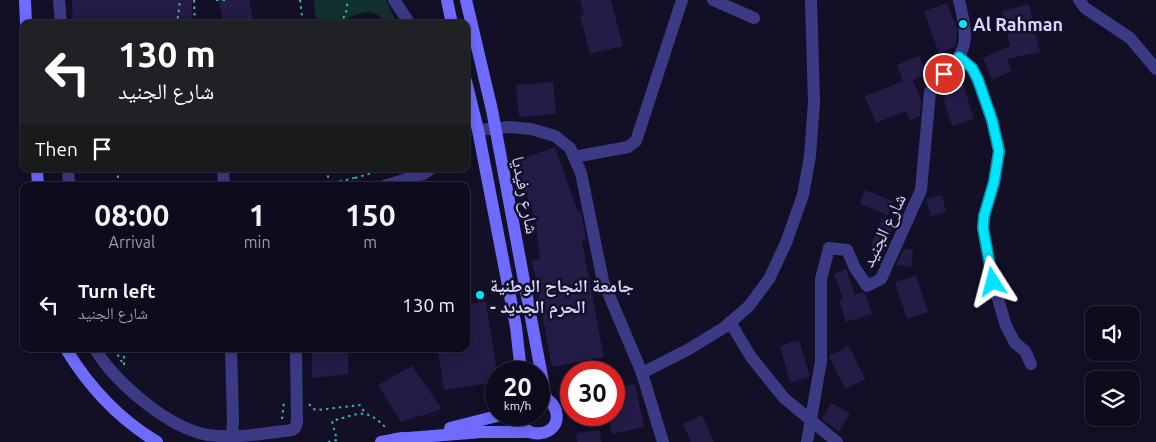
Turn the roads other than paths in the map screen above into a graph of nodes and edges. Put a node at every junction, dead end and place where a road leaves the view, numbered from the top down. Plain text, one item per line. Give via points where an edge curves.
1 (25, 0) edge
2 (60, 0) edge
3 (394, 0) edge
4 (447, 0) edge
5 (466, 0) edge
6 (682, 0) edge
7 (713, 0) edge
8 (811, 0) edge
9 (959, 0) edge
10 (1079, 0) edge
11 (754, 18) dead end
12 (26, 20) edge
13 (61, 20) edge
14 (407, 20) edge
15 (451, 20) edge
16 (959, 57) junction
17 (1156, 69) edge
18 (470, 97) edge
19 (496, 128) junction
20 (478, 130) junction
21 (574, 157) junction
22 (426, 172) edge
23 (397, 182) edge
24 (730, 322) junction
25 (68, 352) edge
26 (97, 352) edge
27 (230, 352) edge
28 (296, 352) edge
29 (520, 361) edge
30 (536, 361) edge
31 (1031, 364) dead end
32 (642, 373) junction
33 (550, 403) edge
34 (485, 420) edge
35 (812, 422) junction
36 (522, 426) edge
37 (554, 426) junction
38 (232, 436) junction
39 (530, 436) edge
40 (396, 440) junction
41 (157, 442) edge
42 (381, 442) edge
43 (555, 442) edge
44 (663, 442) edge
45 (807, 442) edge
46 (837, 442) edge

1 - 12 main road
2 - 13 street
3 - 14 street
4 - 15 main road
5 - 19 main road, شارع رفيديا
6 - 21 street via 636,141 628,147
7 - 11 street
8 - 24 street via 814,102 803,195 769,279 749,306
9 - 16 street, شارع الجنيد via 966,35
10 - 17 street via 1085,8 1130,38
16 - 31 street via 972,68 985,96 999,151 983,228 993,282 1006,326
16 - 35 street, شارع الجنيد via 930,92 921,190 881,279 867,286 847,250 830,248 821,279 821,361
18 - 20 main road, شارع رفيديا
19 - 20 street
19 - 21 street via 531,129 555,136 570,148
19 - 30 main road, شارع رفيديا
20 - 29 main road, شارع رفيديا
21 - 32 street via 582,173 603,281
22 - 23 street
24 - 32 street via 689,349
24 - 35 street via 751,356 784,398
25 - 41 main road via 114,411
26 - 38 street via 128,388 170,419 198,432
27 - 38 street
28 - 38 street via 295,428
32 - 44 street
33 - 37 main road, شارع رفيديا via 555,407
34 - 40 main road
35 - 45 street, شارع الجنيد
35 - 46 street
36 - 39 main road
37 - 39 main road via 544,434
37 - 43 main road, شارع رفيديا
39 - 40 main road via 482,432
40 - 42 main road

